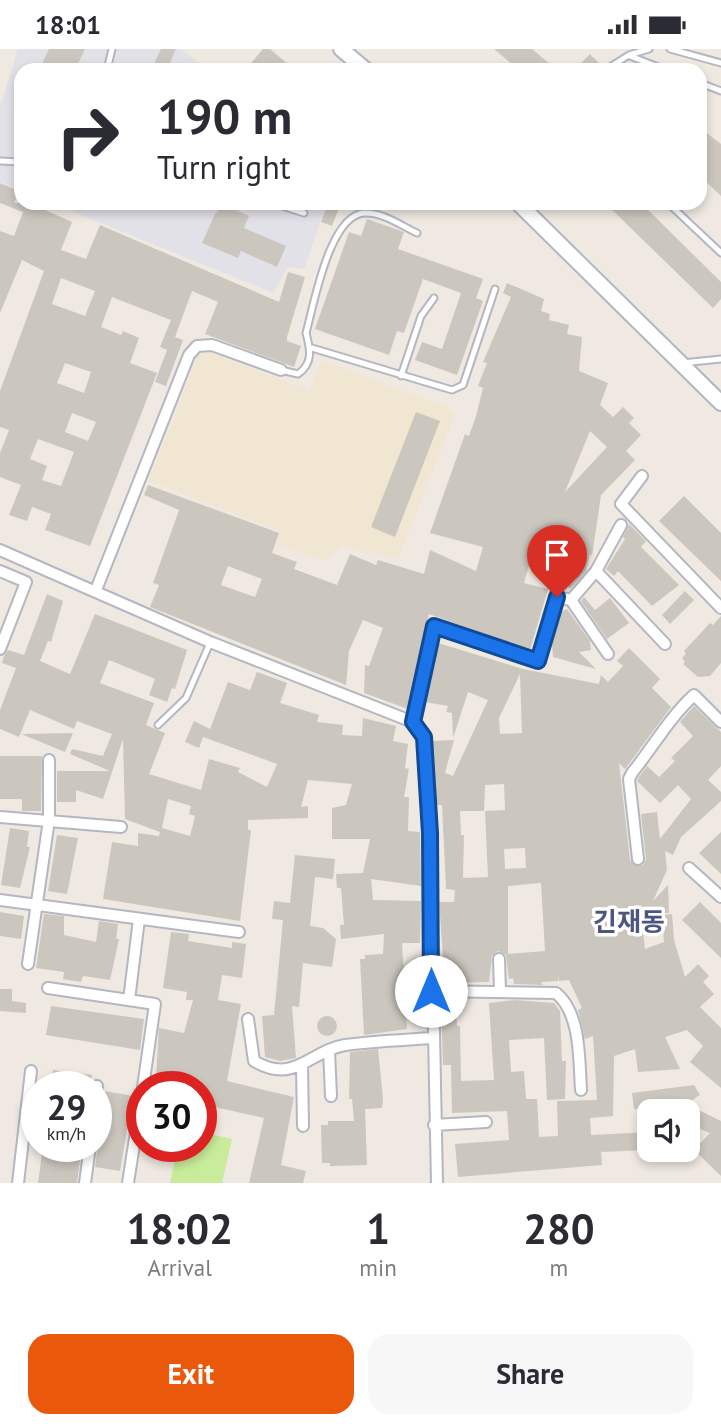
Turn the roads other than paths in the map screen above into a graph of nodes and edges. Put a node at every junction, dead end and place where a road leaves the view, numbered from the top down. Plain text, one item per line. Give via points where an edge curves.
1 (341, 49) edge
2 (649, 49) edge
3 (670, 49) edge
4 (629, 55) junction
5 (721, 62) edge
6 (358, 63) edge
7 (616, 63) edge
8 (649, 63) edge
9 (295, 210) edge
10 (525, 210) edge
11 (675, 210) edge
12 (304, 213) dead end
13 (416, 233) dead end
14 (721, 253) edge
15 (495, 289) dead end
16 (434, 298) dead end
17 (312, 348) junction
18 (721, 359) edge
19 (682, 363) junction
20 (281, 370) joint
21 (401, 376) junction
22 (721, 403) edge
23 (642, 476) dead end
24 (621, 525) dead end
25 (0, 550) edge
26 (596, 571) junction
27 (0, 572) edge
28 (96, 590) junction
29 (571, 600) junction
30 (721, 608) edge
31 (210, 642) junction
32 (665, 644) dead end
33 (0, 648) edge
34 (608, 654) dead end
35 (413, 722) junction
36 (721, 722) edge
37 (158, 725) dead end
38 (49, 760) dead end
39 (0, 817) edge
40 (49, 820) junction
41 (121, 827) dead end
42 (638, 859) dead end
43 (689, 868) dead end
44 (721, 897) edge
45 (0, 900) edge
46 (37, 906) junction
47 (139, 919) junction
48 (239, 932) dead end
49 (499, 959) dead end
50 (28, 964) dead end
51 (48, 988) dead end
52 (431, 991) junction
53 (500, 992) junction
54 (129, 1000) junction
55 (247, 1019) dead end
56 (432, 1038) junction
57 (329, 1050) junction
58 (302, 1066) junction
59 (145, 1071) edge
60 (581, 1090) dead end
61 (331, 1096) dead end
62 (486, 1122) dead end
63 (434, 1125) junction
64 (303, 1126) dead end
65 (21, 1157) edge
66 (88, 1162) edge
67 (131, 1162) edge
68 (18, 1183) edge
69 (85, 1183) edge
70 (128, 1183) edge
71 (437, 1183) edge

1 - 6 main road
2 - 4 lane
3 - 5 lane
4 - 7 lane
4 - 8 lane
9 - 12 lane
10 - 19 main road
11 - 14 lane
13 - 17 lane via 367,213 353,215 338,230 306,333
15 - 21 lane via 463,385 453,390
16 - 21 lane via 421,316
17 - 20 lane via 303,370 290,374
17 - 21 lane
18 - 19 lane
19 - 22 main road
20 - 28 street via 212,345 197,346 189,355
23 - 30 street via 621,504
24 - 26 street
25 - 28 street
26 - 29 street
26 - 32 street
27 - 33 street via 26,582
28 - 31 street
29 - 34 street
29 - 35 street via 557,597 538,661 434,626
31 - 35 street
31 - 37 lane via 186,698
35 - 52 street via 424,737
36 - 42 street via 694,695 673,715 632,773
38 - 40 street
39 - 40 street
40 - 41 street
40 - 46 street
43 - 44 street
45 - 46 street
46 - 47 street
46 - 50 street
47 - 48 street
47 - 54 street
49 - 53 street
51 - 54 street
52 - 53 street
52 - 56 street
53 - 60 street via 556,993 562,997 577,1045
54 - 59 street via 155,1004
55 - 58 street via 254,1061 289,1070
56 - 57 street
56 - 63 street
57 - 58 street
57 - 61 street
58 - 64 street
62 - 63 street
63 - 71 street
65 - 68 street
66 - 69 street
67 - 70 street

